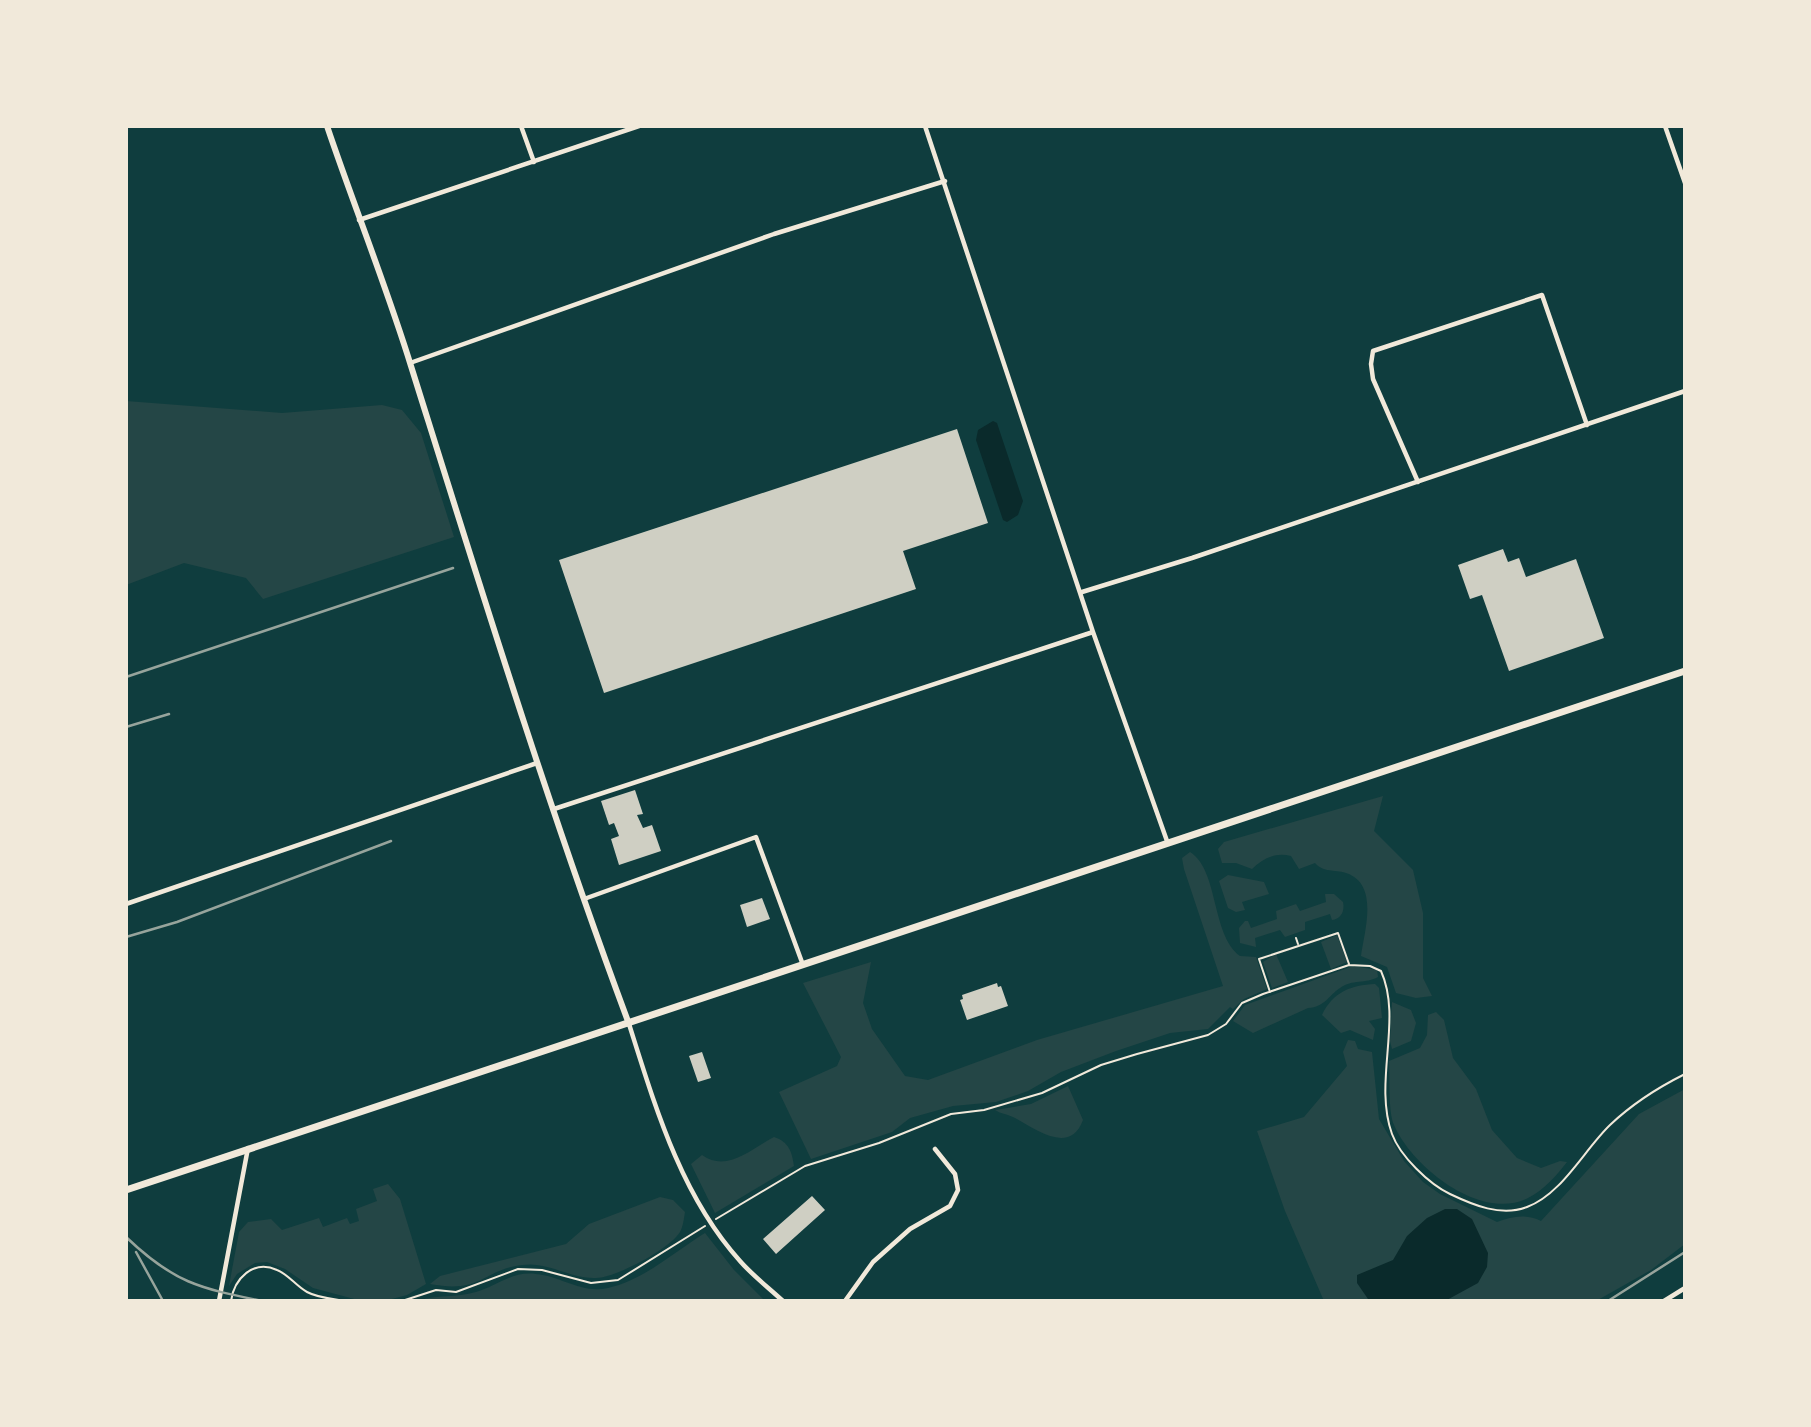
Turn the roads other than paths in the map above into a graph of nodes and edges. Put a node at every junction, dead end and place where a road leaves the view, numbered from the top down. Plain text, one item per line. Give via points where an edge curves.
1 (327, 126) edge
2 (521, 126) edge
3 (639, 126) edge
4 (925, 126) edge
5 (1665, 126) edge
6 (534, 162) junction
7 (945, 181) junction
8 (1685, 184) edge
9 (359, 220) junction
10 (410, 363) junction
11 (1685, 391) edge
12 (1587, 425) junction
13 (1418, 482) junction
14 (1082, 592) junction
15 (1093, 632) junction
16 (1685, 671) edge
17 (538, 763) junction
18 (554, 810) junction
19 (1167, 841) junction
20 (583, 900) junction
21 (126, 904) edge
22 (803, 965) junction
23 (629, 1024) junction
24 (248, 1147) junction
25 (935, 1149) dead end
26 (126, 1190) edge
27 (1685, 1287) edge
28 (219, 1301) edge
29 (783, 1301) edge
30 (845, 1301) edge
31 (1664, 1301) edge

1 - 9 street
2 - 6 street
3 - 6 street
4 - 7 street
5 - 8 street
6 - 9 street
7 - 10 street via 774,234
7 - 14 street
9 - 10 street
10 - 17 street
11 - 12 street
12 - 13 street
12 - 13 street via 1542,295 1373,351 1373,379
13 - 14 street
14 - 15 street
15 - 18 street
15 - 19 street
16 - 19 main road
17 - 18 street
17 - 21 street
18 - 20 street
19 - 22 main road
20 - 22 street via 756,837
20 - 23 street
22 - 23 main road
23 - 24 main road
23 - 29 street via 694,1196 739,1261
24 - 26 main road
24 - 28 street
25 - 30 street via 955,1174 958,1190 950,1206 910,1229 873,1262
27 - 31 street

